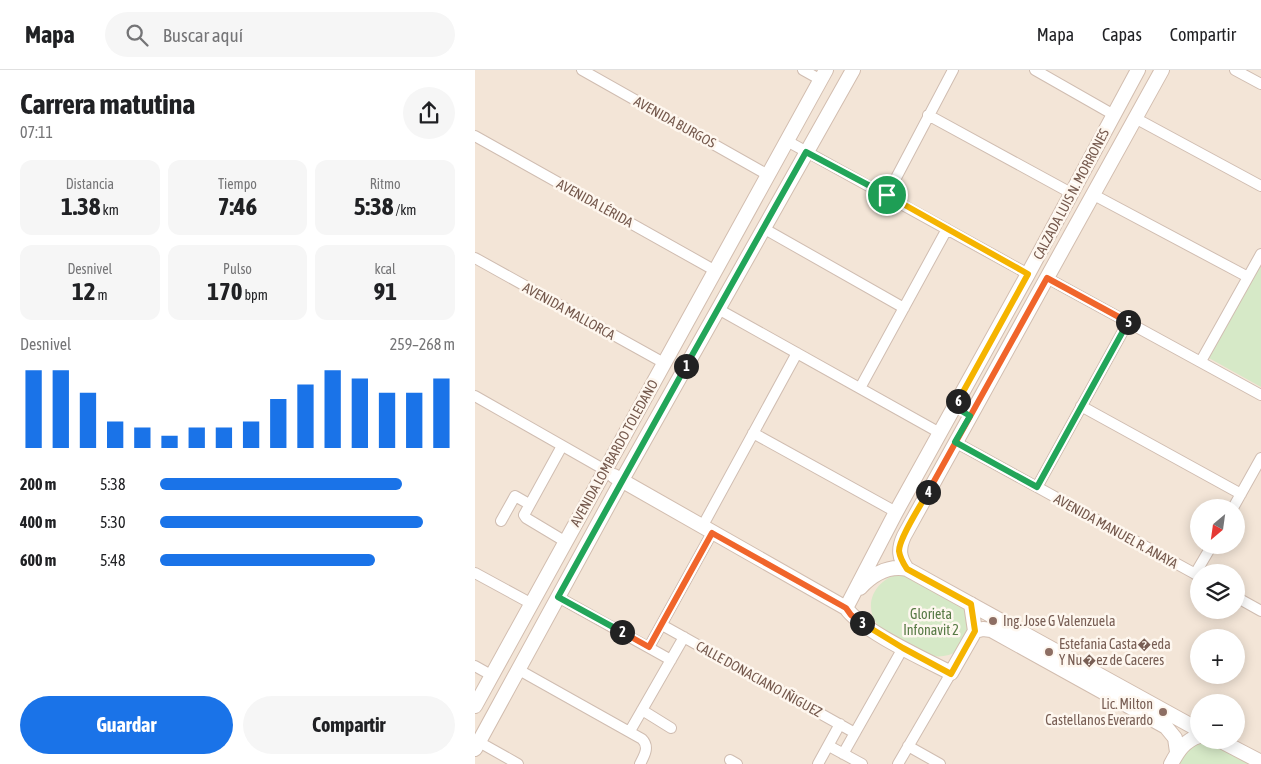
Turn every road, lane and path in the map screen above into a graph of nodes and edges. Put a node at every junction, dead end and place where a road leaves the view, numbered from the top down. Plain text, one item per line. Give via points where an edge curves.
1 (582, 70) edge
2 (803, 70) edge
3 (853, 70) edge
4 (953, 70) edge
5 (1035, 70) edge
6 (1138, 70) edge
7 (1162, 70) edge
8 (1235, 70) edge
9 (824, 75) edge
10 (1261, 84) edge
11 (929, 115) junction
12 (1114, 115) junction
13 (1135, 118) junction
14 (475, 136) edge
15 (787, 141) junction
16 (806, 152) junction
17 (768, 175) junction
18 (1261, 186) edge
19 (1071, 193) junction
20 (1092, 194) junction
21 (887, 195) junction
22 (763, 228) junction
23 (947, 229) junction
24 (1261, 254) edge
25 (475, 258) edge
26 (715, 270) junction
27 (1028, 274) junction
28 (1248, 277) junction
29 (1047, 278) junction
30 (904, 308) junction
31 (718, 309) junction
32 (1128, 322) junction
33 (797, 353) junction
34 (1201, 361) junction
35 (664, 363) junction
36 (860, 388) junction
37 (1261, 395) edge
38 (475, 396) edge
39 (1081, 406) junction
40 (955, 407) junction
41 (970, 416) junction
42 (753, 432) junction
43 (940, 433) junction
44 (955, 442) junction
45 (562, 446) junction
46 (1261, 458) edge
47 (605, 470) junction
48 (622, 480) junction
49 (1037, 487) junction
50 (1241, 494) junction
51 (1238, 499) edge
52 (529, 504) junction
53 (896, 512) junction
54 (501, 521) dead end
55 (707, 530) junction
56 (566, 542) junction
57 (907, 569) junction
58 (1190, 571) edge
59 (475, 573) edge
60 (854, 594) junction
61 (558, 597) junction
62 (1245, 602) edge
63 (532, 604) junction
64 (971, 604) junction
65 (846, 608) junction
66 (1261, 611) edge
67 (662, 625) junction
68 (975, 631) junction
69 (684, 637) junction
70 (649, 647) junction
71 (903, 648) junction
72 (671, 660) junction
73 (475, 666) edge
74 (519, 670) junction
75 (951, 674) junction
76 (491, 675) junction
77 (475, 706) edge
78 (642, 710) junction
79 (493, 717) junction
80 (840, 724) junction
81 (1190, 725) edge
82 (671, 728) dead end
83 (630, 731) junction
84 (855, 733) junction
85 (1190, 740) edge
86 (477, 746) edge
87 (829, 746) junction
88 (908, 746) junction
89 (1236, 749) edge
90 (843, 754) junction
91 (1174, 758) edge
92 (1261, 762) edge
93 (518, 764) edge
94 (640, 764) edge
95 (818, 764) edge
96 (862, 764) edge
97 (898, 764) edge
98 (940, 764) edge

1 - 17 street, AVENIDA BURGOS
2 - 9 street
3 - 16 street, AVENIDA LOMBARDO TOLEDANO
4 - 11 street
5 - 12 street
6 - 12 street, CALZADA LUIS N. MORRONES
7 - 13 street, CALZADA LUIS N. MORRONES
8 - 10 street
9 - 15 street, AVENIDA LOMBARDO TOLEDANO
11 - 19 street
11 - 21 street
12 - 19 street, CALZADA LUIS N. MORRONES
13 - 18 street
13 - 20 street, CALZADA LUIS N. MORRONES
14 - 26 street, AVENIDA LÉRIDA
15 - 16 street
15 - 17 street, AVENIDA LOMBARDO TOLEDANO
16 - 21 street
16 - 22 street, AVENIDA LOMBARDO TOLEDANO
17 - 26 street, AVENIDA LOMBARDO TOLEDANO
19 - 27 street, CALZADA LUIS N. MORRONES
20 - 28 street
20 - 29 street, CALZADA LUIS N. MORRONES
21 - 23 street
22 - 30 street
22 - 31 street, AVENIDA LOMBARDO TOLEDANO
23 - 27 street
23 - 30 street
24 - 28 street
25 - 35 street, AVENIDA MALLORCA
26 - 35 street, AVENIDA LOMBARDO TOLEDANO
27 - 40 street, CALZADA LUIS N. MORRONES
28 - 34 street
29 - 32 street
29 - 41 street, CALZADA LUIS N. MORRONES
30 - 36 street
31 - 33 street
31 - 48 street, AVENIDA LOMBARDO TOLEDANO
32 - 34 street
32 - 39 street
33 - 36 street
33 - 42 street
34 - 37 street
35 - 47 street, AVENIDA LOMBARDO TOLEDANO
36 - 43 street
38 - 45 street
39 - 49 street
39 - 50 street
40 - 41 street
40 - 43 street, CALZADA LUIS N. MORRONES
41 - 44 street, CALZADA LUIS N. MORRONES
42 - 53 street
42 - 55 street
43 - 53 street, CALZADA LUIS N. MORRONES
44 - 49 street, AVENIDA MANUEL R. ANAYA
44 - 57 street, CALZADA LUIS N. MORRONES via 901,542 899,552
45 - 47 street
45 - 52 street
46 - 50 street
47 - 48 street
47 - 56 street, AVENIDA LOMBARDO TOLEDANO
48 - 55 street
48 - 61 street, AVENIDA LOMBARDO TOLEDANO
49 - 58 street, AVENIDA MANUEL R. ANAYA
50 - 51 street
52 - 54 street via 515,496
52 - 56 street via 525,517
53 - 60 street, CALZADA LUIS N. MORRONES
55 - 65 street
55 - 67 street
56 - 63 street, AVENIDA LOMBARDO TOLEDANO
57 - 60 street via 898,567 883,571
57 - 64 street
59 - 63 street
60 - 65 street, CALZADA LUIS N. MORRONES
61 - 70 street
61 - 74 street, AVENIDA LOMBARDO TOLEDANO
62 - 66 street
63 - 76 street, AVENIDA LOMBARDO TOLEDANO
64 - 68 street
64 - 81 street
65 - 71 street via 866,626
67 - 69 street, CALLE DONACIANO IÑIGUEZ
67 - 70 street
68 - 75 street
68 - 91 street via 991,630 1166,727 1175,738
69 - 72 street
69 - 80 street, CALLE DONACIANO IÑIGUEZ
70 - 72 street
71 - 75 street
71 - 84 street
72 - 78 street
73 - 76 street
74 - 79 street, AVENIDA LOMBARDO TOLEDANO
74 - 83 street
75 - 88 street
76 - 77 street, AVENIDA LOMBARDO TOLEDANO
77 - 79 street
78 - 82 street
78 - 83 street
79 - 86 street, AVENIDA LOMBARDO TOLEDANO
80 - 84 street, CALLE DONACIANO IÑIGUEZ
80 - 87 street
83 - 94 street via 645,742 646,750
84 - 90 street
85 - 91 street
86 - 93 street
87 - 90 street
87 - 95 street
88 - 97 street
88 - 98 street
89 - 92 street
90 - 96 street

